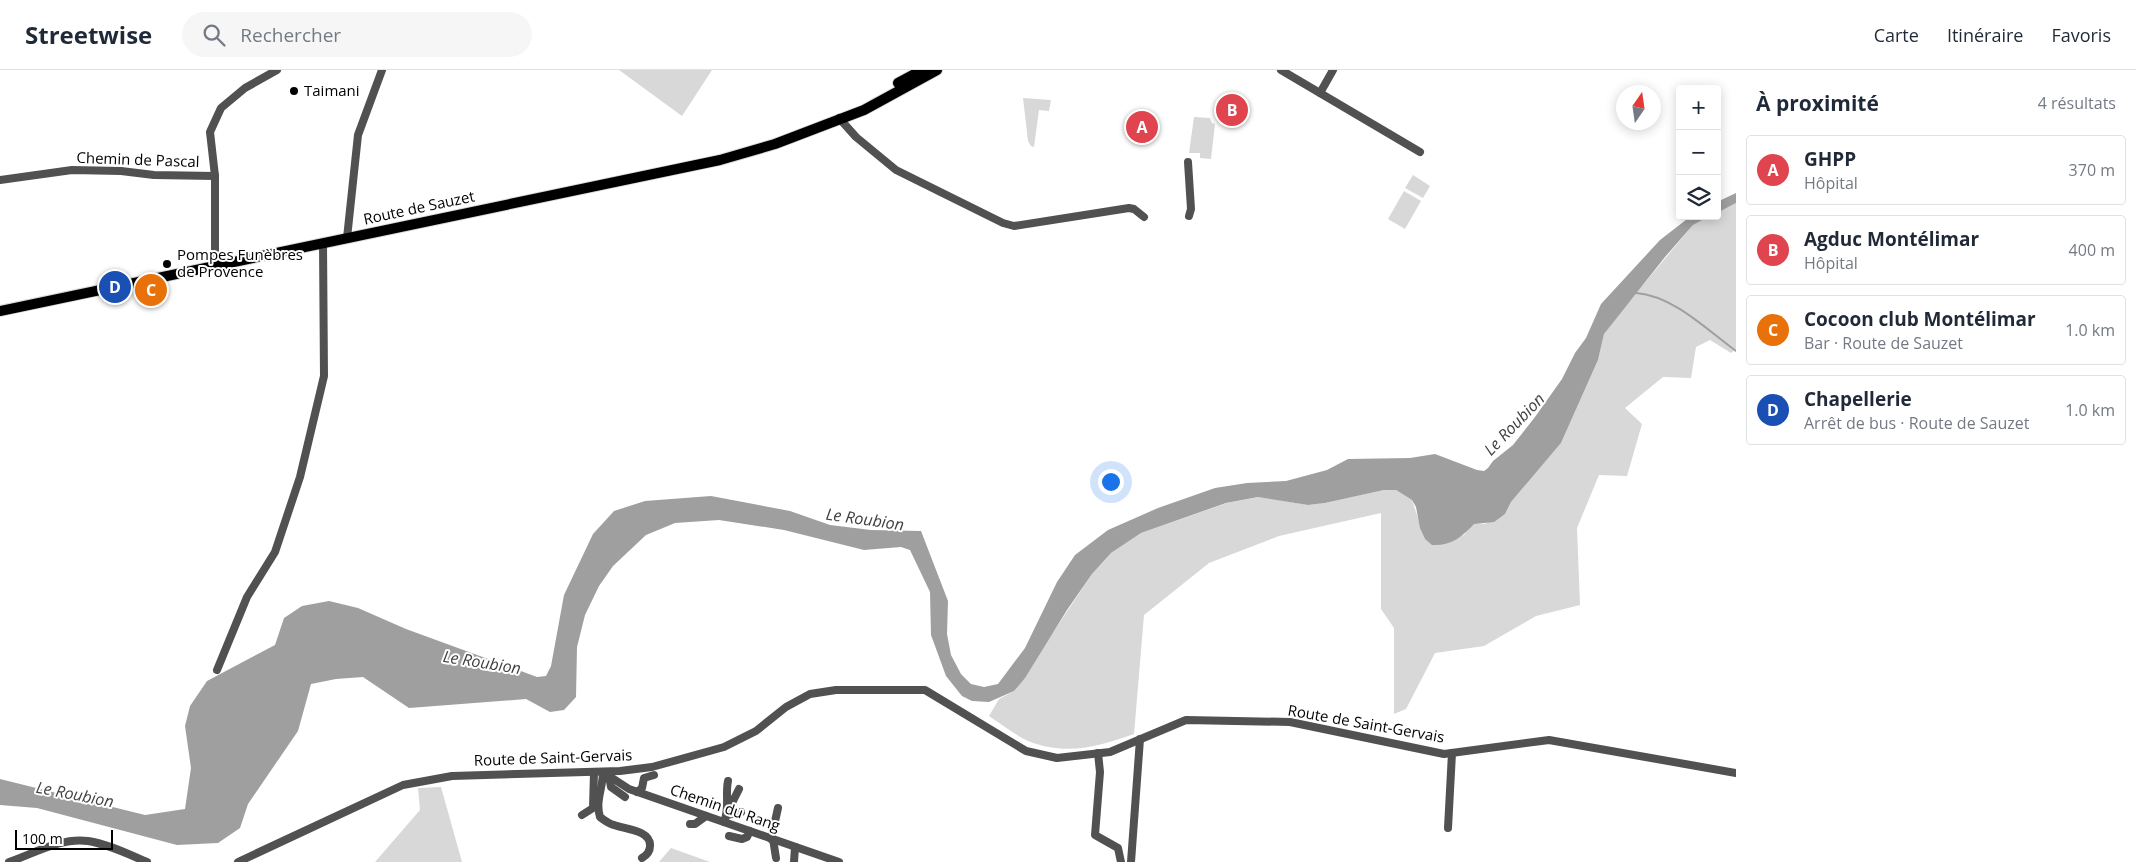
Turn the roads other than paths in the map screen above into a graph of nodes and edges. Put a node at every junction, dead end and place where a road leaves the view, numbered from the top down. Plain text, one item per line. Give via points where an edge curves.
1 (277, 70) edge
2 (382, 70) edge
3 (922, 70) edge
4 (937, 70) edge
5 (1282, 70) edge
6 (1333, 70) edge
7 (1320, 93) junction
8 (839, 118) junction
9 (1420, 152) dead end
10 (1188, 162) dead end
11 (215, 176) junction
12 (0, 180) edge
13 (1189, 216) dead end
14 (1144, 217) dead end
15 (347, 238) junction
16 (323, 243) junction
17 (215, 266) junction
18 (0, 311) edge
19 (217, 670) dead end
20 (1140, 739) junction
21 (1098, 753) junction
22 (1452, 753) junction
23 (594, 772) junction
24 (607, 773) junction
25 (1736, 773) edge
26 (654, 775) dead end
27 (728, 781) dead end
28 (739, 789) dead end
29 (637, 792) junction
30 (626, 797) dead end
31 (778, 808) dead end
32 (741, 812) dead end
33 (582, 815) dead end
34 (706, 816) junction
35 (727, 816) junction
36 (690, 824) dead end
37 (1448, 828) dead end
38 (750, 831) junction
39 (729, 836) dead end
40 (772, 839) junction
41 (795, 847) junction
42 (642, 858) dead end
43 (776, 858) dead end
44 (9, 862) edge
45 (147, 862) edge
46 (238, 862) edge
47 (794, 862) edge
48 (839, 862) edge
49 (1121, 862) edge
50 (1131, 862) edge

1 - 11 street via 246,88 221,108 210,132
2 - 15 street via 358,135
3 - 8 main road, Route de Sauzet
4 - 8 main road, Route de Sauzet via 864,110
5 - 7 street
6 - 7 street
7 - 9 street
8 - 14 street via 856,137 896,170 1002,223 1014,226 1129,208
8 - 15 main road, Route de Sauzet via 775,144 720,160
10 - 13 street
11 - 12 street, Chemin de Pascal via 72,170
11 - 17 street
15 - 16 main road, Route de Sauzet
16 - 17 main road, Route de Sauzet
16 - 19 street via 324,376 300,477 275,552 247,597
17 - 18 main road, Route de Sauzet
20 - 21 street, Route de Saint-Gervais via 1110,752
20 - 22 street, Route de Saint-Gervais via 1186,720 1290,722
20 - 50 street
21 - 24 street, Route de Saint-Gervais via 1057,758 1026,751 925,690 836,690 810,694 786,707 756,731 724,747 652,767
21 - 49 street via 1100,772 1095,835 1118,848
22 - 25 street, Route de Saint-Gervais via 1549,740
22 - 37 street
23 - 24 street, Route de Saint-Gervais
23 - 33 street via 593,808
23 - 46 street, Route de Saint-Gervais via 452,776 403,785
24 - 29 street, Chemin du Rang
24 - 30 street via 611,787
24 - 42 street via 597,808 600,817 612,825 646,836 650,849
26 - 29 street via 644,778 642,788
27 - 35 street
28 - 35 street
29 - 34 street, Chemin du Rang
31 - 40 street
32 - 35 street
34 - 35 street, Chemin du Rang
34 - 36 street
35 - 38 street, Chemin du Rang
38 - 39 street via 742,839
38 - 40 street, Chemin du Rang
40 - 41 street, Chemin du Rang
40 - 43 street
41 - 47 street
41 - 48 street, Chemin du Rang
44 - 45 street via 55,845 86,840

